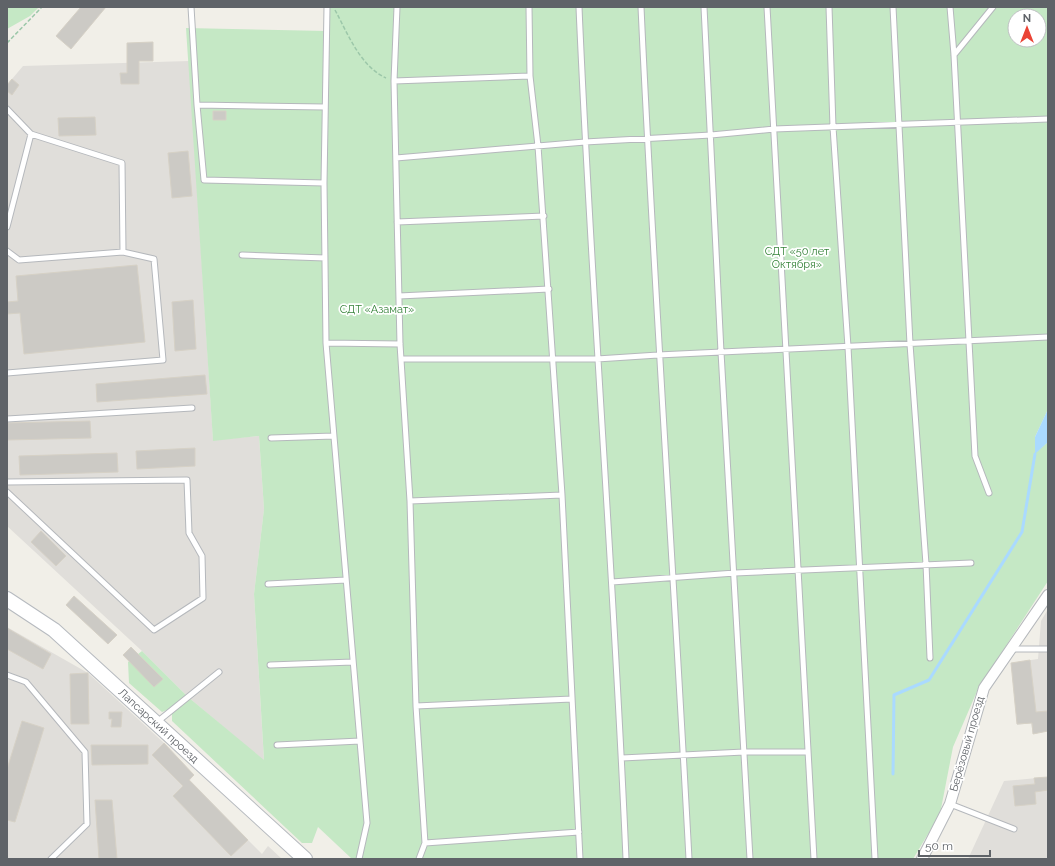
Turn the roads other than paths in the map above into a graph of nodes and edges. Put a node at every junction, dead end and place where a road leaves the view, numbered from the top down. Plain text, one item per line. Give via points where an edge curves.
1 (190, 7) edge
2 (327, 7) edge
3 (397, 7) edge
4 (529, 7) edge
5 (579, 7) edge
6 (641, 7) edge
7 (704, 7) edge
8 (767, 7) edge
9 (829, 7) edge
10 (892, 7) edge
11 (950, 7) edge
12 (993, 7) edge
13 (954, 55) junction
14 (530, 76) junction
15 (394, 81) junction
16 (197, 105) junction
17 (325, 107) junction
18 (7, 109) edge
19 (1048, 119) edge
20 (897, 124) junction
21 (958, 124) junction
22 (833, 127) junction
23 (774, 129) junction
24 (31, 134) junction
25 (710, 135) junction
26 (647, 138) junction
27 (585, 142) junction
28 (538, 146) junction
29 (396, 158) junction
30 (324, 183) junction
31 (544, 216) junction
32 (397, 222) junction
33 (7, 227) edge
34 (7, 250) edge
35 (122, 252) junction
36 (242, 255) dead end
37 (325, 258) junction
38 (549, 289) junction
39 (399, 296) junction
40 (1048, 338) edge
41 (970, 342) junction
42 (326, 343) junction
43 (400, 344) junction
44 (910, 344) junction
45 (848, 347) junction
46 (786, 350) junction
47 (720, 352) junction
48 (658, 355) junction
49 (401, 359) junction
50 (553, 359) junction
51 (597, 359) junction
52 (7, 373) edge
53 (192, 408) dead end
54 (7, 419) edge
55 (334, 436) junction
56 (271, 438) dead end
57 (7, 482) edge
58 (7, 492) edge
59 (989, 493) dead end
60 (562, 495) junction
61 (410, 501) junction
62 (971, 563) dead end
63 (926, 564) junction
64 (859, 566) junction
65 (797, 570) junction
66 (735, 573) junction
67 (674, 578) junction
68 (346, 580) junction
69 (612, 582) junction
70 (268, 584) dead end
71 (1048, 595) edge
72 (7, 599) edge
73 (1012, 649) junction
74 (1048, 649) edge
75 (930, 658) dead end
76 (353, 662) junction
77 (270, 665) dead end
78 (219, 672) dead end
79 (7, 675) edge
80 (572, 699) junction
81 (416, 706) junction
82 (157, 723) junction
83 (360, 741) junction
84 (277, 745) dead end
85 (744, 752) junction
86 (807, 752) junction
87 (684, 755) junction
88 (622, 758) junction
89 (950, 804) junction
90 (1014, 828) dead end
91 (579, 832) junction
92 (425, 843) junction
93 (51, 859) edge
94 (305, 859) edge
95 (359, 859) edge
96 (419, 859) edge
97 (580, 859) edge
98 (626, 859) edge
99 (689, 859) edge
100 (750, 859) edge
101 (814, 859) edge
102 (875, 859) edge
103 (922, 859) edge

1 - 16 lane
2 - 17 lane
3 - 15 lane
4 - 14 lane
5 - 27 lane
6 - 26 lane
7 - 25 lane
8 - 23 lane
9 - 22 lane
10 - 20 lane
11 - 13 lane
12 - 13 lane
13 - 21 lane
14 - 15 lane
14 - 28 lane
15 - 29 lane
16 - 17 lane
16 - 30 lane via 204,180
17 - 30 lane
18 - 24 lane
19 - 21 lane
20 - 21 lane
20 - 22 lane
20 - 44 lane
21 - 41 lane
22 - 23 lane
22 - 45 lane
23 - 25 lane
23 - 46 lane
24 - 33 lane
24 - 35 lane via 122,163
25 - 26 lane
25 - 47 lane
26 - 27 lane
26 - 48 lane
27 - 28 lane
27 - 51 lane
28 - 29 lane
28 - 31 lane
29 - 32 lane
30 - 37 lane
31 - 32 lane
31 - 38 lane
32 - 39 lane
34 - 35 lane via 19,260
35 - 52 lane via 154,259 163,360
36 - 37 lane
37 - 42 lane
38 - 39 lane
38 - 50 lane
39 - 43 lane
40 - 41 lane
41 - 44 lane
41 - 59 lane via 975,456
42 - 43 lane
42 - 55 lane
43 - 49 lane
44 - 45 lane
44 - 63 lane
45 - 46 lane
45 - 64 lane
46 - 47 lane
46 - 65 lane
47 - 48 lane
47 - 66 lane
48 - 51 lane
48 - 67 lane
49 - 50 lane
49 - 61 lane
50 - 51 lane
50 - 60 lane
51 - 69 lane
53 - 54 lane
55 - 56 lane
55 - 68 lane
57 - 58 lane via 187,480 189,533 202,556 203,598 154,630
60 - 61 lane
60 - 80 lane
61 - 81 lane
62 - 63 lane
63 - 64 lane
63 - 75 lane
64 - 65 lane
64 - 102 lane
65 - 66 lane
65 - 86 lane
66 - 67 lane
66 - 85 lane
67 - 69 lane
67 - 87 lane
68 - 70 lane
68 - 76 lane
69 - 88 lane
71 - 73 street, Берёзовый проезд
72 - 82 street, Лапсарский проезд via 54,630
73 - 74 lane
73 - 89 street, Берёзовый проезд via 984,688
76 - 77 lane
76 - 83 lane
78 - 82 lane
79 - 93 lane via 26,682 84,752 87,824
80 - 81 lane
80 - 91 lane
81 - 92 lane
82 - 94 street, Лапсарский проезд
83 - 84 lane
83 - 95 lane via 366,823
85 - 86 lane
85 - 87 lane
85 - 100 lane
86 - 101 lane
87 - 88 lane
87 - 99 lane
88 - 98 lane
89 - 90 lane
89 - 103 street, Берёзовый проезд
91 - 92 lane
91 - 97 lane
92 - 96 lane

